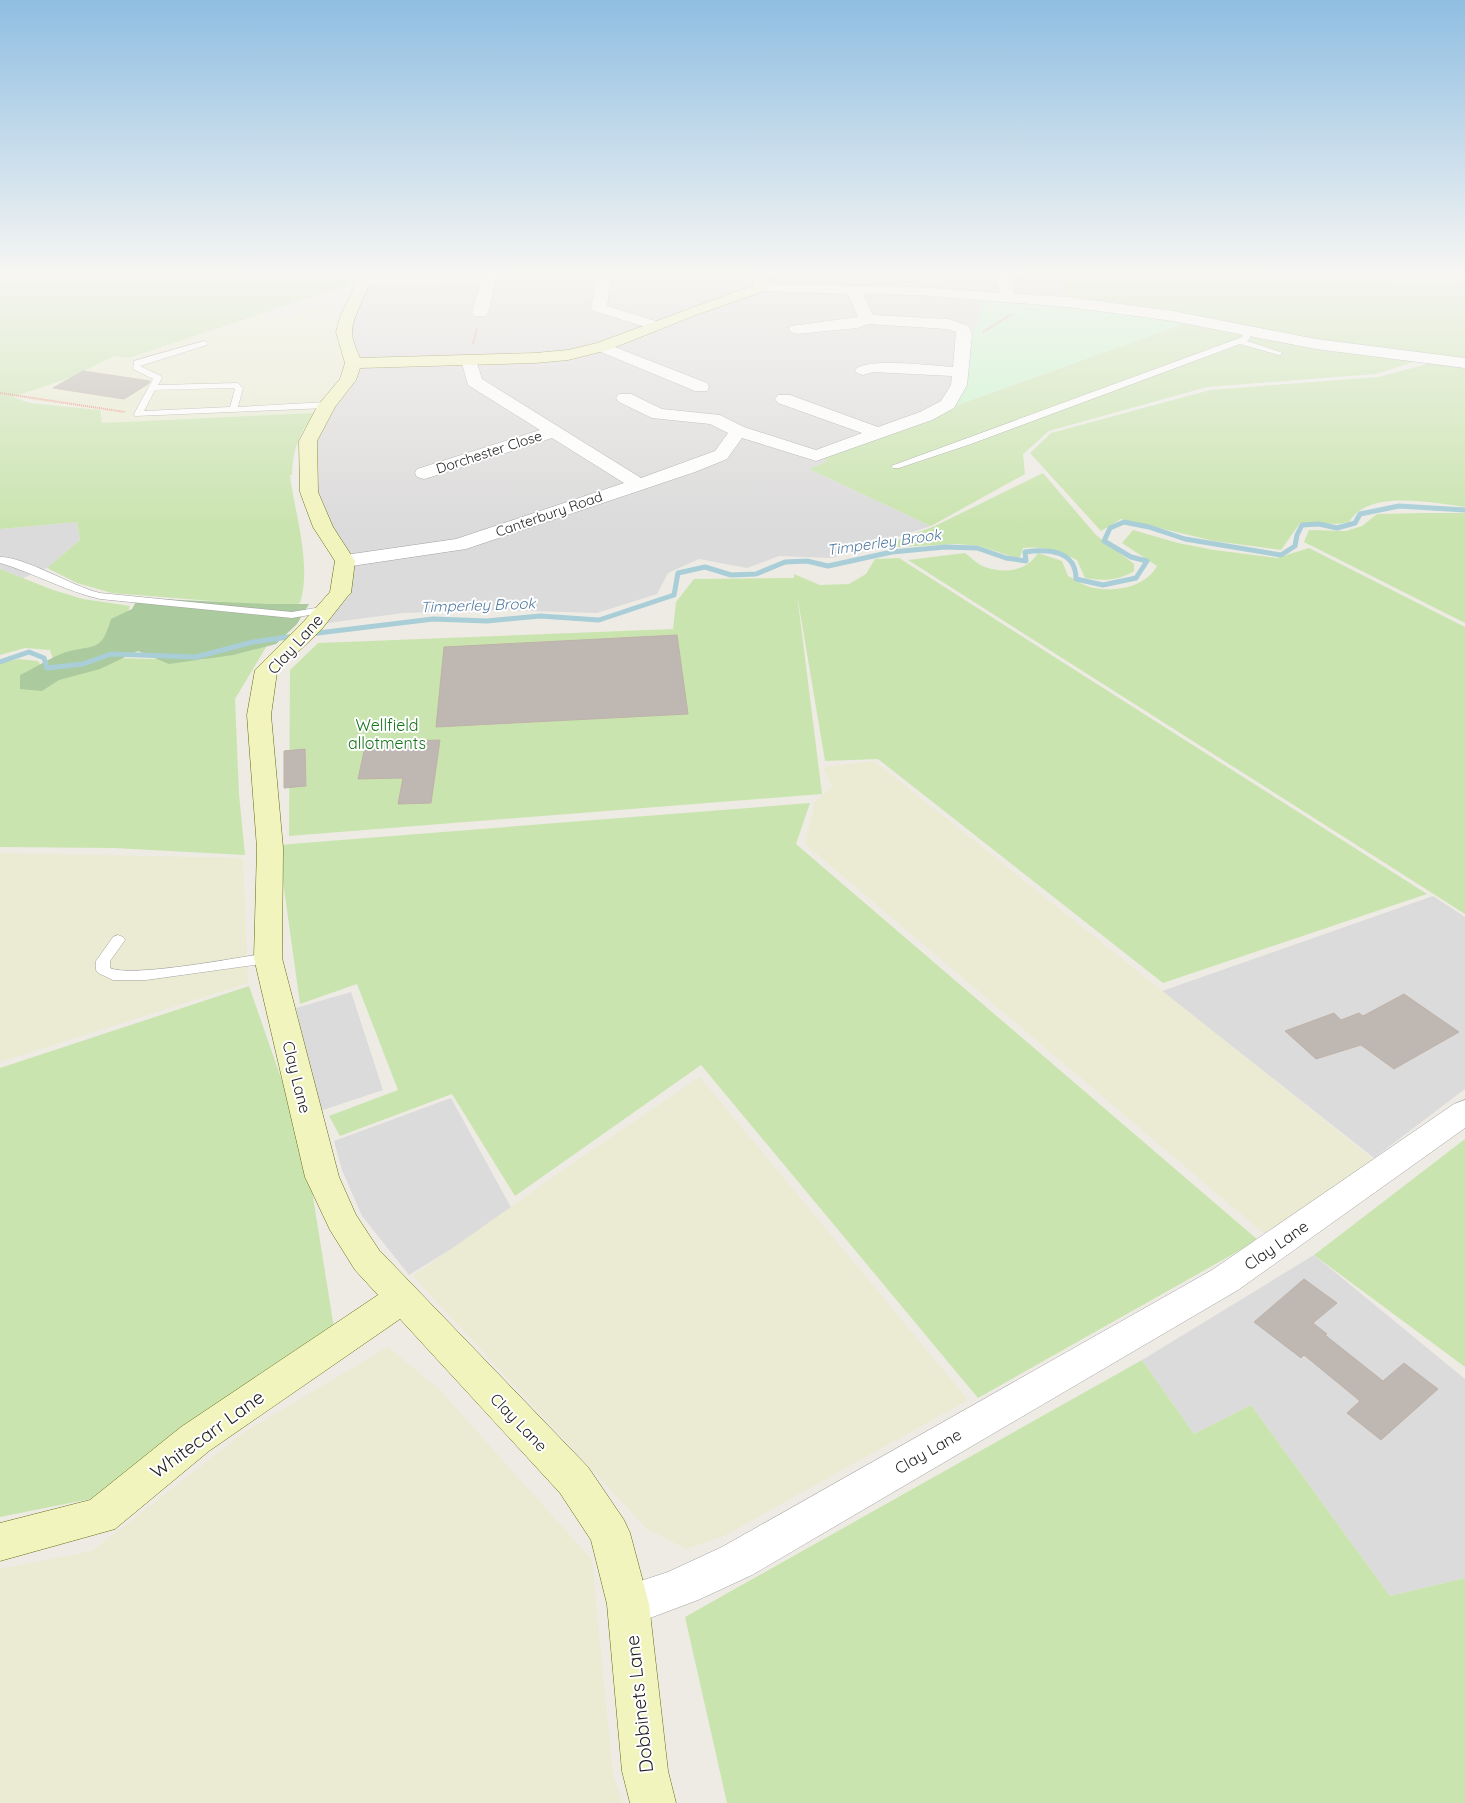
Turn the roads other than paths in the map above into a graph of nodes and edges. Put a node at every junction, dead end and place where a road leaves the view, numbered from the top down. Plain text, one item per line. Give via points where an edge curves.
1 (162, 356) edge
2 (351, 356) edge
3 (545, 356) edge
4 (625, 356) edge
5 (962, 356) edge
6 (1192, 356) edge
7 (1411, 356) edge
8 (468, 360) junction
9 (353, 363) junction
10 (1465, 363) edge
11 (863, 370) dead end
12 (960, 372) junction
13 (701, 387) dead end
14 (153, 388) junction
15 (625, 398) dead end
16 (784, 399) dead end
17 (327, 405) junction
18 (233, 410) junction
19 (555, 431) junction
20 (738, 431) junction
21 (880, 434) junction
22 (896, 466) dead end
23 (424, 473) dead end
24 (638, 484) junction
25 (2, 560) dead end
26 (345, 561) junction
27 (312, 625) junction
28 (118, 940) dead end
29 (268, 958) junction
30 (1465, 1112) edge
31 (402, 1298) junction
32 (0, 1542) edge
33 (628, 1604) junction
34 (653, 1803) edge

1 - 14 lane via 136,367 158,378
2 - 9 street
3 - 8 street
4 - 13 street
5 - 12 street
6 - 22 lane via 960,445
7 - 10 street
8 - 9 street
8 - 19 street via 474,381
9 - 17 street via 348,380
11 - 12 street via 871,366
12 - 21 street via 959,384 948,404
14 - 18 lane via 234,385 239,388
14 - 18 lane via 138,414
15 - 20 street via 658,414 714,420
16 - 21 street
17 - 18 lane
17 - 26 street via 308,441 308,492 322,527
19 - 23 street, Dorchester Close
19 - 24 street
20 - 21 street via 816,456
20 - 24 street, Canterbury Road via 721,454
24 - 26 street, Canterbury Road via 459,544
25 - 27 lane via 80,591 124,599 292,615
26 - 27 street, Clay Lane via 340,593
27 - 29 street, Clay Lane via 266,670 259,715 270,848
28 - 29 lane via 103,961 103,970 112,975 146,975
29 - 31 street, Clay Lane via 322,1177 342,1221 362,1252
30 - 33 street, Clay Lane via 1225,1280 737,1561 690,1583
31 - 32 street, Whitecarr Lane via 195,1439 101,1516
31 - 33 street, Clay Lane via 574,1480 610,1534
33 - 34 street, Dobbinets Lane via 645,1771

